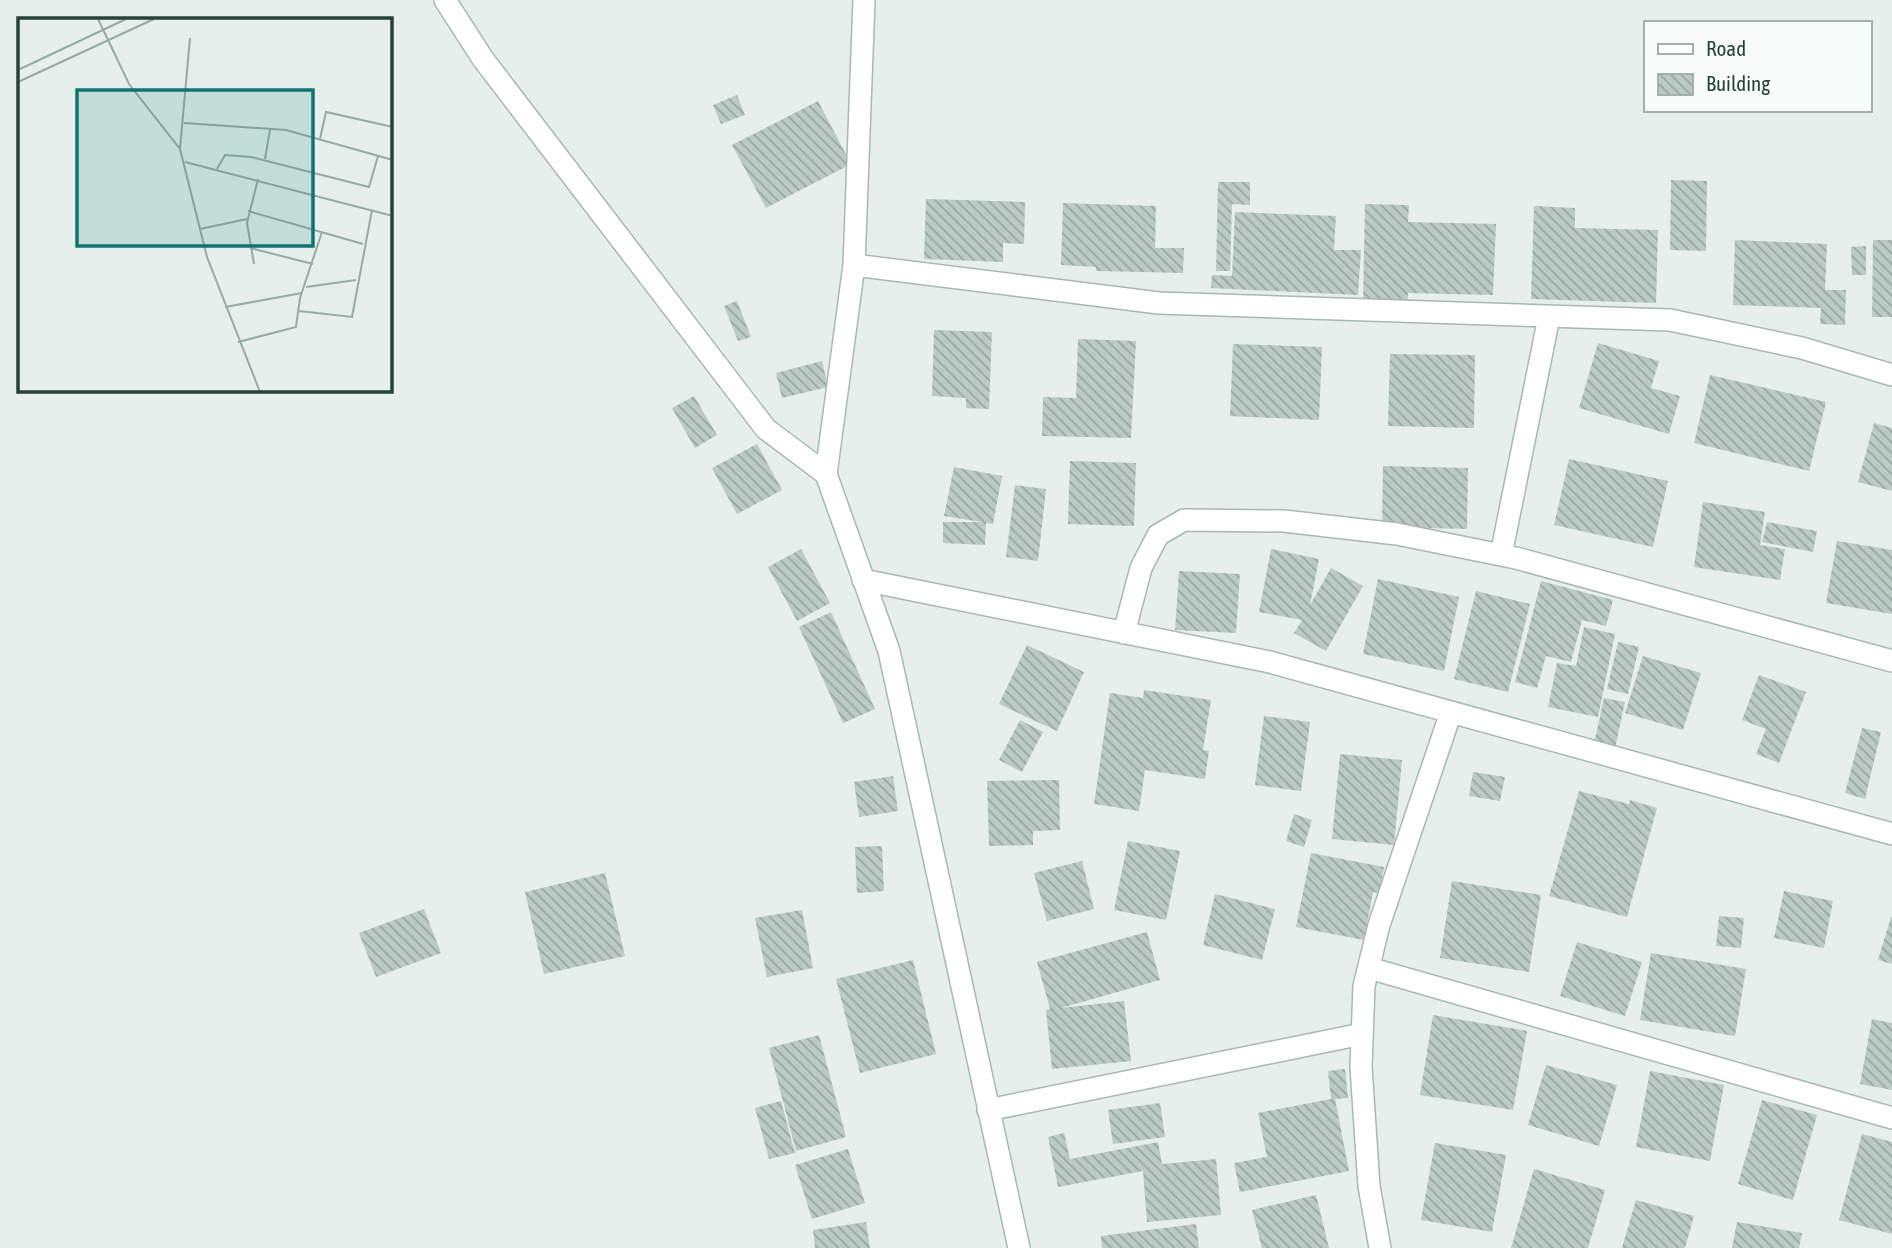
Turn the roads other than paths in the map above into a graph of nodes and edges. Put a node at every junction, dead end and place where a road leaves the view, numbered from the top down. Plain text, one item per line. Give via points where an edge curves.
1 (445, 0) edge
2 (864, 0) edge
3 (854, 265) junction
4 (1549, 317) junction
5 (1892, 375) edge
6 (826, 474) junction
7 (1502, 555) junction
8 (863, 580) junction
9 (1124, 633) junction
10 (1892, 661) edge
11 (1451, 712) junction
12 (1892, 834) edge
13 (1369, 968) junction
14 (1362, 1034) junction
15 (988, 1110) junction
16 (1892, 1118) edge
17 (1018, 1248) edge
18 (1380, 1248) edge

1 - 6 street via 483,59 766,429
2 - 3 street
3 - 4 street via 1159,303
3 - 6 street
4 - 5 street via 1670,320 1802,348
4 - 7 street
6 - 8 street
7 - 9 street via 1396,534 1284,521 1184,520 1158,536 1141,568
7 - 10 street
8 - 9 street
8 - 15 street via 889,651
9 - 11 street via 1270,663
11 - 12 street
11 - 13 street via 1379,925
13 - 14 street
13 - 16 street
14 - 15 street
14 - 18 street via 1369,1186
15 - 17 street

